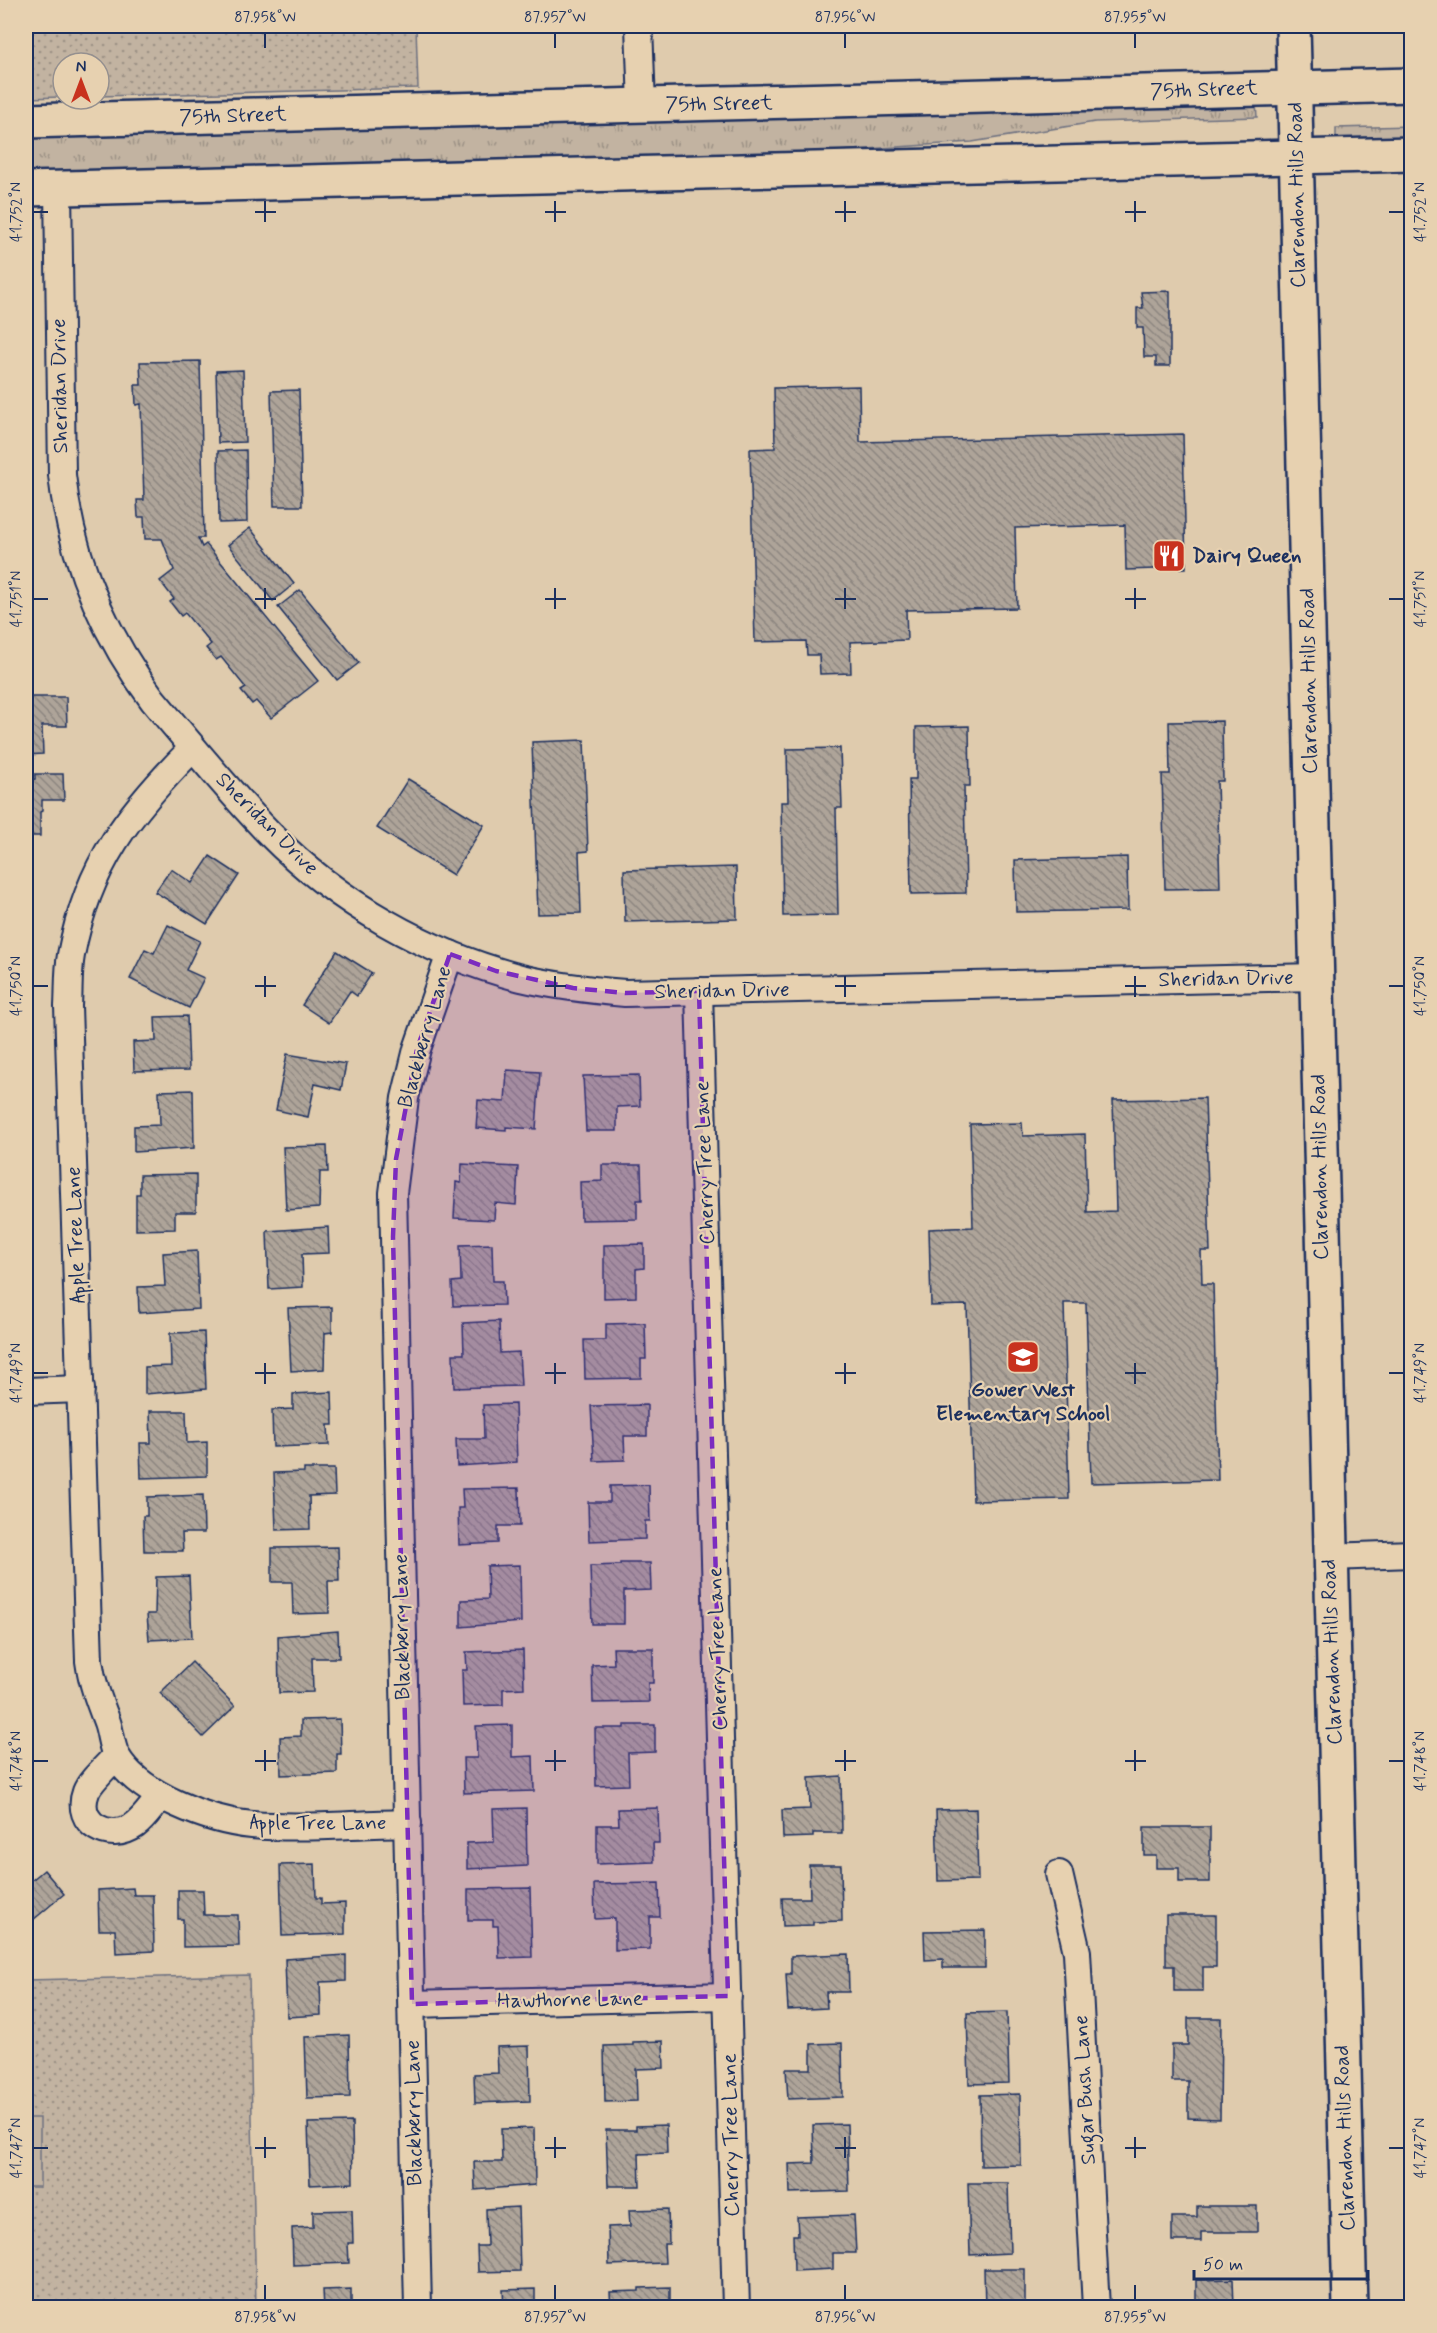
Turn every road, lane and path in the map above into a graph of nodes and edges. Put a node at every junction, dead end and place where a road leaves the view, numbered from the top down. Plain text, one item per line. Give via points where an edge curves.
1 (639, 26) edge
2 (1293, 26) edge
3 (1412, 85) edge
4 (1294, 88) junction
5 (642, 105) junction
6 (26, 121) edge
7 (1412, 154) edge
8 (1296, 156) junction
9 (58, 188) junction
10 (26, 189) edge
11 (193, 748) junction
12 (450, 954) junction
13 (1316, 977) junction
14 (699, 991) junction
15 (81, 1389) junction
16 (26, 1391) edge
17 (1412, 1554) edge
18 (1330, 1557) junction
19 (116, 1756) junction
20 (160, 1797) junction
21 (408, 1823) junction
22 (1059, 1874) dead end
23 (728, 1996) junction
24 (412, 2004) junction
25 (417, 2307) edge
26 (736, 2307) edge
27 (1096, 2307) edge
28 (1350, 2307) edge

1 - 5 street
2 - 4 main road, Clarendon Hills Road
3 - 4 main road, 75th Street
4 - 5 main road, 75th Street
4 - 8 main road, Clarendon Hills Road
5 - 6 main road, 75th Street
7 - 8 main road
8 - 9 main road
8 - 13 main road, Clarendon Hills Road
9 - 10 main road
9 - 11 street, Sheridan Drive via 62,475 73,542 101,618 121,653
11 - 12 street, Sheridan Drive via 271,835 305,866 398,930
11 - 15 street, Apple Tree Lane via 140,803 104,858 81,913 70,957 68,1006
12 - 14 street, Sheridan Drive via 505,973 573,988 625,993
12 - 21 street, Blackberry Lane via 417,1048 405,1098 393,1193
13 - 14 street, Sheridan Drive
13 - 18 main road, Clarendon Hills Road
14 - 23 street, Cherry Tree Lane
15 - 16 street
15 - 19 street, Apple Tree Lane via 88,1661
17 - 18 street
18 - 28 main road, Clarendon Hills Road
19 - 20 street, Apple Tree Lane via 132,1776
19 - 20 street via 86,1792 84,1811 94,1827 111,1833 134,1826
20 - 21 street, Apple Tree Lane via 249,1825
21 - 24 street, Blackberry Lane
22 - 27 street, Sugar Bush Lane via 1077,1952
23 - 24 street, Hawthorne Lane
23 - 26 street, Cherry Tree Lane
24 - 25 street, Blackberry Lane

